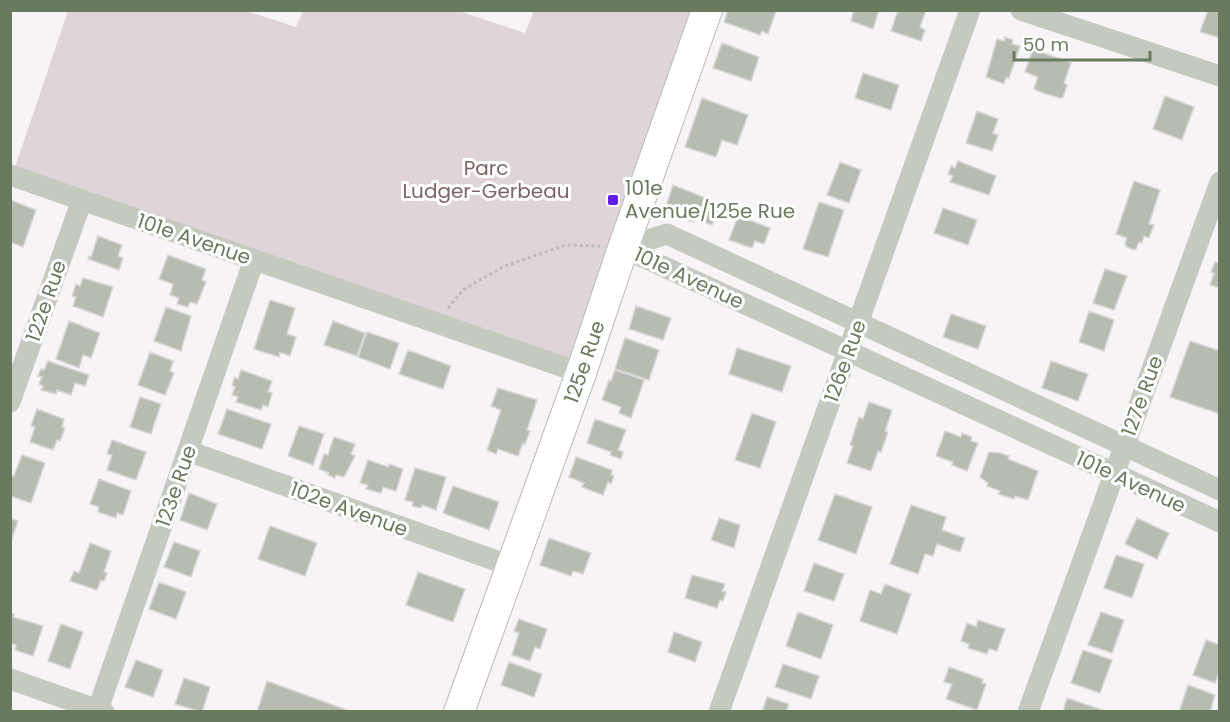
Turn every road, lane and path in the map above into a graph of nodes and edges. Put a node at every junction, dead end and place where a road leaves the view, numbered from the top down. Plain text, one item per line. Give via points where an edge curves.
1 (707, 10) edge
2 (970, 10) edge
3 (1021, 10) edge
4 (1220, 76) edge
5 (10, 175) edge
6 (1220, 182) edge
7 (82, 200) junction
8 (623, 248) junction
9 (254, 260) junction
10 (859, 322) junction
11 (436, 323) junction
12 (848, 351) junction
13 (581, 373) junction
14 (10, 402) edge
15 (1124, 446) junction
16 (188, 451) junction
17 (1114, 474) junction
18 (1220, 490) edge
19 (1220, 522) edge
20 (511, 567) junction
21 (10, 679) edge
22 (100, 711) edge
23 (459, 711) edge
24 (719, 711) edge
25 (1028, 711) edge

1 - 8 main road, 125e Rue
2 - 10 street, 126e Rue
3 - 4 street
5 - 7 street, 101e Avenue
6 - 15 street, 127e Rue
7 - 9 street, 101e Avenue
7 - 14 street, 122e Rue
8 - 10 street, 101e Avenue via 667,234
8 - 11 path via 566,245 505,266 464,289
8 - 12 street, 101e Avenue
8 - 13 main road, 125e Rue
9 - 11 street, 101e Avenue
9 - 16 street, 123e Rue
10 - 12 street, 126e Rue
10 - 15 street, 101e Avenue
11 - 13 street, 101e Avenue
12 - 17 street, 101e Avenue
12 - 24 street, 126e Rue
13 - 20 main road, 125e Rue
15 - 17 street, 127e Rue
15 - 18 street, 101e Avenue
16 - 20 street, 102e Avenue
16 - 22 street, 123e Rue
17 - 19 street, 101e Avenue
17 - 25 street, 127e Rue
20 - 23 main road, 125e Rue
21 - 22 street

